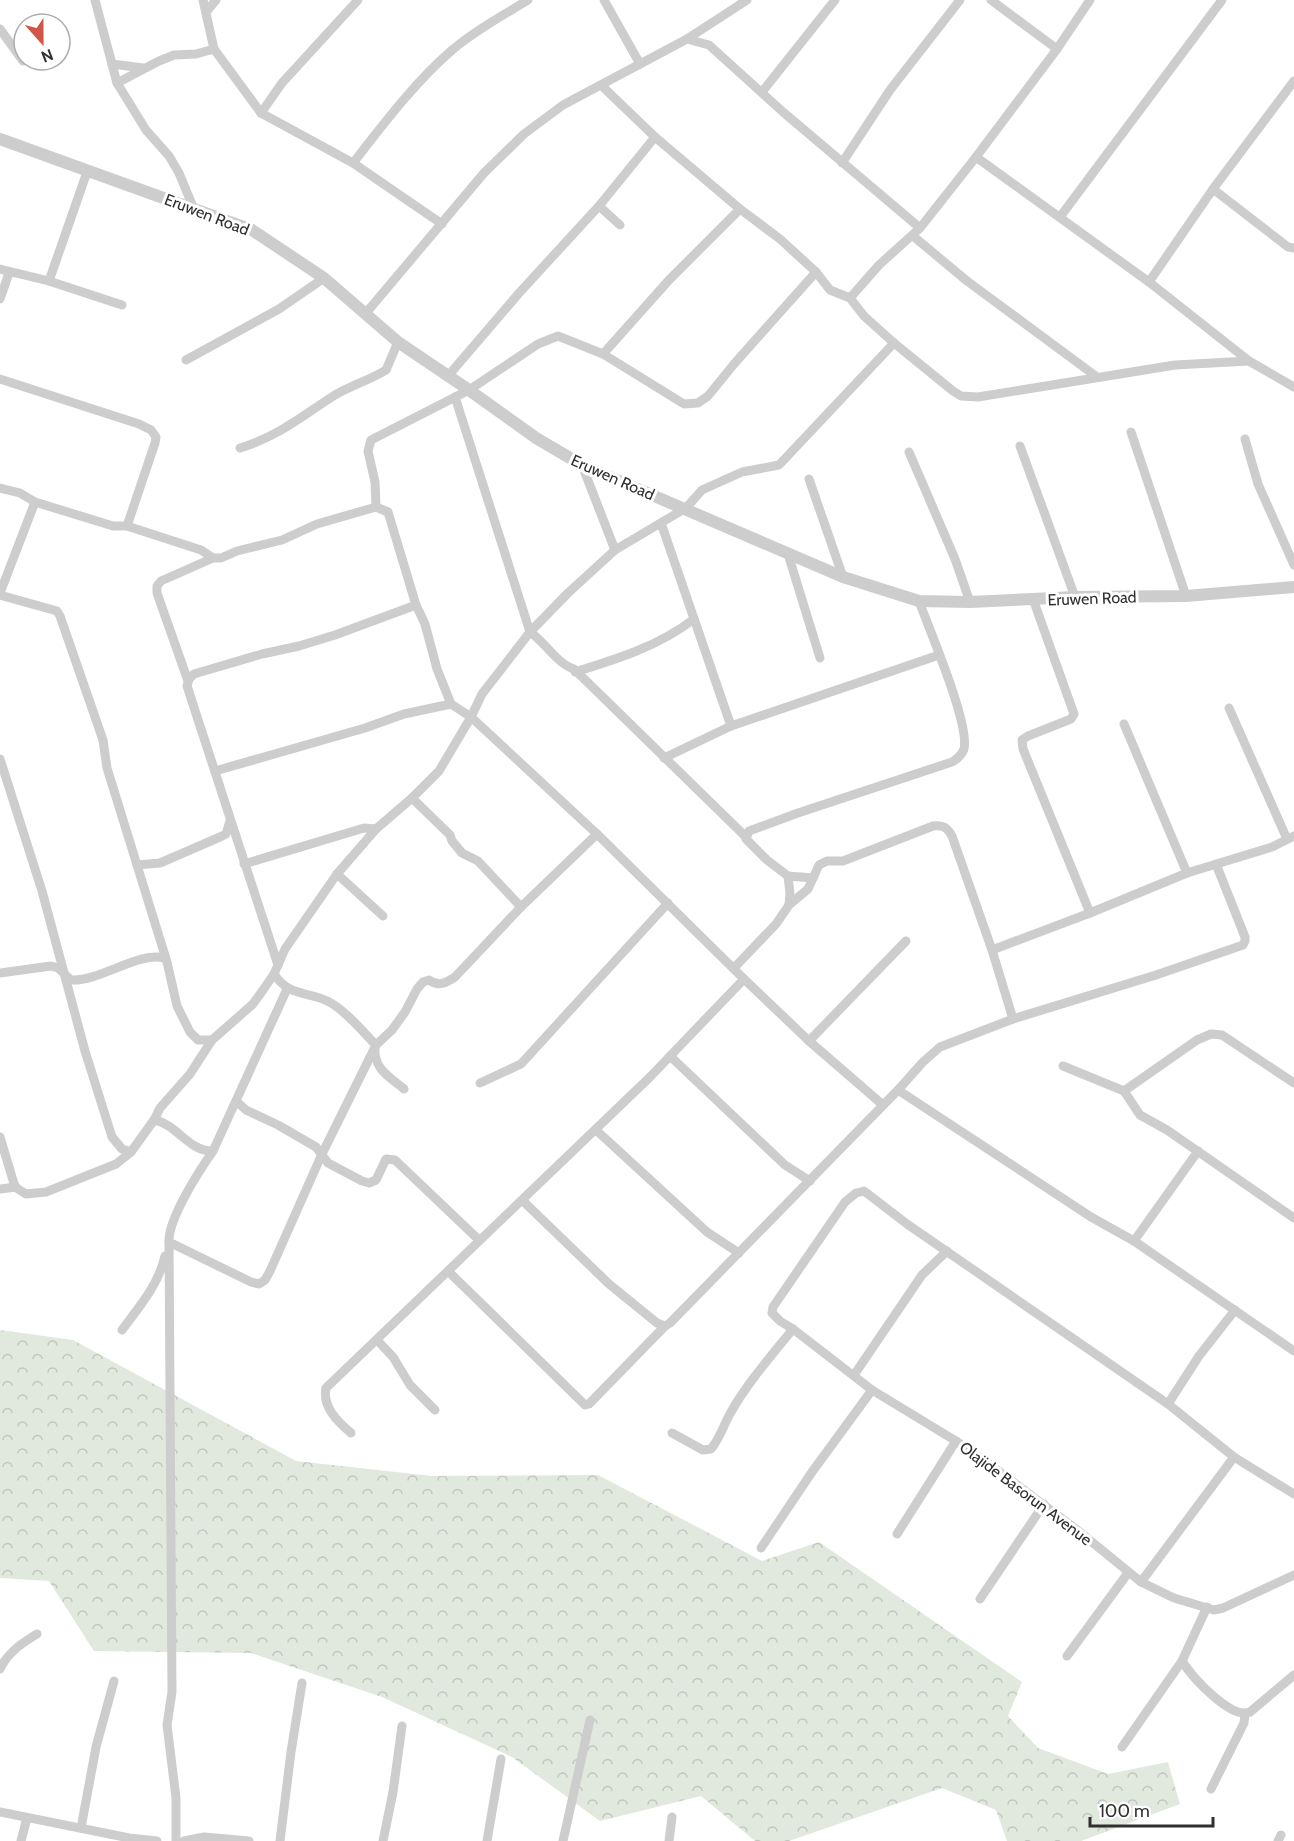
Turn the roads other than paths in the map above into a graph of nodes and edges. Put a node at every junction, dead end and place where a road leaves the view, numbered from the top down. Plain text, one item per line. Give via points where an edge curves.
1 (95, 0) edge
2 (203, 0) edge
3 (216, 0) edge
4 (358, 0) edge
5 (528, 0) edge
6 (604, 0) edge
7 (747, 0) edge
8 (835, 0) edge
9 (960, 0) edge
10 (991, 0) edge
11 (1090, 0) edge
12 (1222, 0) edge
13 (206, 12) junction
14 (712, 23) junction
15 (0, 30) edge
16 (687, 39) junction
17 (710, 45) junction
18 (12, 46) edge
19 (214, 49) junction
20 (1057, 49) junction
21 (112, 64) junction
22 (640, 64) junction
23 (143, 68) junction
24 (1294, 81) edge
25 (117, 83) junction
26 (602, 86) junction
27 (762, 92) junction
28 (261, 113) junction
29 (655, 137) junction
30 (0, 139) edge
31 (976, 157) junction
32 (353, 163) junction
33 (842, 163) junction
34 (87, 172) junction
35 (1213, 189) junction
36 (599, 206) junction
37 (193, 207) junction
38 (740, 209) junction
39 (1060, 217) junction
40 (442, 224) junction
41 (620, 225) dead end
42 (920, 228) junction
43 (913, 236) junction
44 (1294, 248) edge
45 (5, 271) edge
46 (816, 272) junction
47 (324, 278) junction
48 (49, 281) junction
49 (1149, 282) junction
50 (850, 298) junction
51 (0, 299) edge
52 (122, 305) dead end
53 (366, 313) junction
54 (398, 342) junction
55 (894, 343) junction
56 (603, 354) junction
57 (186, 360) dead end
58 (1249, 361) junction
59 (448, 376) junction
60 (1097, 377) junction
61 (0, 379) edge
62 (1294, 387) edge
63 (469, 390) junction
64 (455, 397) junction
65 (1131, 432) dead end
66 (1245, 439) dead end
67 (1020, 446) dead end
68 (240, 447) dead end
69 (909, 452) dead end
70 (582, 465) junction
71 (809, 479) dead end
72 (0, 488) edge
73 (35, 502) junction
74 (376, 507) junction
75 (686, 508) junction
76 (661, 523) junction
77 (127, 526) junction
78 (615, 550) junction
79 (788, 554) junction
80 (213, 558) junction
81 (1294, 565) edge
82 (843, 577) junction
83 (1294, 587) edge
84 (0, 594) edge
85 (1186, 596) junction
86 (1075, 597) junction
87 (1033, 599) junction
88 (919, 601) junction
89 (970, 602) junction
90 (416, 605) junction
91 (694, 619) junction
92 (530, 632) junction
93 (939, 655) junction
94 (820, 658) dead end
95 (575, 672) junction
96 (188, 681) junction
97 (452, 704) junction
98 (1229, 708) dead end
99 (471, 717) junction
100 (1124, 724) dead end
101 (731, 726) junction
102 (664, 758) junction
103 (0, 759) edge
104 (215, 771) junction
105 (412, 798) junction
106 (230, 821) junction
107 (376, 828) junction
108 (597, 834) junction
109 (746, 837) junction
110 (1290, 838) edge
111 (244, 864) junction
112 (1216, 864) junction
113 (137, 865) junction
114 (1187, 873) junction
115 (337, 874) junction
116 (788, 876) junction
117 (813, 878) junction
118 (668, 903) junction
119 (789, 905) junction
120 (521, 907) junction
121 (1090, 913) junction
122 (383, 916) dead end
123 (906, 941) dead end
124 (992, 950) junction
125 (164, 958) junction
126 (734, 968) junction
127 (276, 970) junction
128 (0, 974) edge
129 (64, 975) junction
130 (744, 980) junction
131 (287, 989) junction
132 (1013, 1019) junction
133 (212, 1040) junction
134 (809, 1041) junction
135 (376, 1045) junction
136 (670, 1056) junction
137 (1063, 1066) dead end
138 (480, 1083) dead end
139 (1294, 1083) edge
140 (404, 1089) dead end
141 (898, 1090) junction
142 (1124, 1091) junction
143 (236, 1101) junction
144 (883, 1106) junction
145 (154, 1120) junction
146 (596, 1130) junction
147 (0, 1137) edge
148 (1198, 1151) junction
149 (131, 1152) junction
150 (213, 1152) junction
151 (322, 1154) junction
152 (810, 1181) junction
153 (16, 1187) junction
154 (0, 1189) edge
155 (523, 1201) junction
156 (1294, 1218) edge
157 (479, 1240) junction
158 (1134, 1241) junction
159 (169, 1242) junction
160 (947, 1251) junction
161 (739, 1253) junction
162 (448, 1270) junction
163 (1234, 1311) junction
164 (665, 1326) junction
165 (793, 1329) junction
166 (122, 1330) dead end
167 (377, 1340) junction
168 (1294, 1351) edge
169 (854, 1375) junction
170 (872, 1390) junction
171 (1168, 1404) junction
172 (435, 1410) dead end
173 (351, 1433) dead end
174 (672, 1433) dead end
175 (956, 1441) junction
176 (1234, 1456) junction
177 (1294, 1494) edge
178 (1044, 1504) junction
179 (897, 1534) dead end
180 (761, 1548) dead end
181 (1128, 1573) junction
182 (1294, 1575) edge
183 (1141, 1582) junction
184 (980, 1599) dead end
185 (1207, 1608) junction
186 (37, 1634) dead end
187 (1067, 1656) dead end
188 (1182, 1661) junction
189 (0, 1669) edge
190 (1293, 1678) edge
191 (114, 1681) dead end
192 (302, 1683) dead end
193 (1245, 1714) junction
194 (590, 1720) dead end
195 (402, 1726) dead end
196 (1122, 1748) dead end
197 (501, 1759) dead end
198 (1211, 1789) dead end
199 (0, 1812) edge
200 (672, 1817) dead end
201 (27, 1818) junction
202 (81, 1828) junction
203 (128, 1839) edge
204 (21, 1841) edge
205 (157, 1841) edge
206 (176, 1841) edge
207 (184, 1841) edge
208 (249, 1841) edge
209 (280, 1841) edge
210 (383, 1841) edge
211 (487, 1841) edge
212 (563, 1841) edge
213 (669, 1841) edge

1 - 21 street
2 - 13 street
3 - 13 street
4 - 28 street via 282,82
5 - 32 street via 449,52
6 - 22 street
7 - 14 street
8 - 27 street
9 - 33 street via 891,90
10 - 20 street
11 - 20 street
12 - 39 street
13 - 19 street
14 - 16 street
14 - 17 street
15 - 18 street
16 - 17 street
16 - 22 street
17 - 27 street
19 - 23 street via 174,56
19 - 28 street
20 - 31 street
21 - 23 street
21 - 25 street
22 - 26 street
23 - 25 street
24 - 35 street
25 - 37 street via 146,130 169,156
26 - 29 street
26 - 40 street via 563,105 524,134 484,173
27 - 33 street
28 - 32 street
29 - 36 street
29 - 38 street
30 - 34 street, Eruwen Road
31 - 39 street
31 - 42 street
32 - 40 street
33 - 42 street
34 - 37 street, Eruwen Road
34 - 48 street
35 - 44 street
35 - 49 street
36 - 41 street
36 - 59 street
37 - 47 street, Eruwen Road via 252,230
38 - 46 street
38 - 56 street
39 - 49 street
40 - 53 street
42 - 43 street
43 - 50 street via 879,265
43 - 60 street
45 - 48 street
45 - 51 street
46 - 50 street via 830,290
46 - 56 street via 698,403 684,404
47 - 53 street, Eruwen Road
47 - 57 street via 279,309
48 - 52 street
49 - 58 street
50 - 55 street
53 - 54 street, Eruwen Road
54 - 59 street, Eruwen Road
54 - 68 street via 386,370 335,395 281,432
55 - 60 street via 961,396 978,397
55 - 75 street via 778,465 742,472 702,489
56 - 63 street via 558,336 549,338
58 - 60 street via 1175,365
58 - 62 street
59 - 63 street, Eruwen Road
61 - 77 street via 151,430 156,437
63 - 64 street
63 - 70 street, Eruwen Road
64 - 74 street via 371,440 368,451
64 - 92 street
65 - 85 street
66 - 81 street via 1258,484
67 - 86 street
69 - 89 street
70 - 75 street, Eruwen Road
70 - 78 street
71 - 82 street
72 - 73 street
73 - 77 street via 113,526
73 - 84 street
74 - 80 street via 317,524 282,540
74 - 90 street via 388,512 391,518
75 - 76 street
75 - 79 street, Eruwen Road
76 - 78 street
76 - 91 street
77 - 80 street via 201,550
78 - 92 street
79 - 82 street, Eruwen Road
79 - 94 street
80 - 96 street via 157,586
82 - 88 street, Eruwen Road
83 - 85 street, Eruwen Road
84 - 113 street via 57,611 60,616 103,740 107,768
85 - 86 street, Eruwen Road
86 - 87 street, Eruwen Road
87 - 89 street, Eruwen Road
87 - 121 street via 1074,714 1071,719 1022,740 1023,749
88 - 89 street, Eruwen Road
88 - 93 street
90 - 96 street via 335,635 194,674
90 - 97 street
91 - 95 street via 658,642
91 - 101 street
92 - 95 street
92 - 99 street via 482,694
93 - 101 street
93 - 109 street via 962,720 964,748 959,758 749,831
95 - 102 street
96 - 104 street
97 - 99 street
97 - 104 street via 404,714
98 - 110 street
99 - 105 street via 439,771
99 - 108 street
100 - 114 street
101 - 102 street
102 - 109 street
103 - 129 street
104 - 106 street
105 - 107 street
105 - 120 street via 450,835 462,853 478,861
106 - 111 street
106 - 113 street via 226,834 220,837 160,863
107 - 111 street via 364,828
107 - 115 street
108 - 118 street
108 - 120 street
109 - 116 street via 766,860
110 - 112 street
111 - 127 street
112 - 114 street
112 - 132 street via 1245,937 1243,945
113 - 125 street
114 - 121 street
115 - 122 street
115 - 127 street via 285,949
116 - 117 street
116 - 119 street
117 - 119 street via 808,889
117 - 124 street via 819,865 827,861 843,861 942,825 952,836
118 - 126 street
118 - 138 street via 521,1064
119 - 126 street via 777,924
120 - 135 street via 455,978 443,984 423,982 405,1012
121 - 124 street
123 - 134 street
124 - 132 street
125 - 129 street via 139,960 82,980
125 - 133 street via 177,1006 190,1032 198,1040
126 - 130 street
127 - 131 street
127 - 133 street via 253,1004
128 - 129 street via 51,966
129 - 149 street via 112,1137 122,1149
130 - 134 street
130 - 136 street
131 - 135 street via 339,1008
131 - 143 street
132 - 141 street via 940,1047
133 - 145 street
134 - 144 street
135 - 140 street via 377,1065
135 - 151 street
136 - 146 street
136 - 152 street via 785,1165
137 - 142 street
139 - 142 street via 1222,1035 1211,1034
141 - 144 street
141 - 158 street
142 - 148 street via 1140,1115
143 - 150 street
143 - 151 street
144 - 152 street
145 - 149 street
145 - 150 street via 203,1150
146 - 155 street
146 - 161 street via 707,1233
147 - 153 street
148 - 156 street
148 - 158 street
149 - 153 street via 116,1164 46,1192 26,1194
150 - 159 street via 174,1220
151 - 157 street via 328,1163 369,1183 376,1180 386,1159 395,1160
151 - 159 street via 270,1271 260,1284
152 - 161 street
153 - 154 street
155 - 157 street
155 - 164 street via 609,1284
157 - 162 street
158 - 163 street
159 - 166 street via 154,1285
159 - 206 street via 172,1692 167,1725 176,1798
160 - 165 street, Olajide Basorun Avenue via 871,1195 864,1191 856,1193 845,1202 773,1307 772,1313
160 - 169 street via 922,1275
160 - 171 street
161 - 164 street
162 - 164 street via 585,1405
162 - 167 street
163 - 168 street
163 - 171 street
165 - 169 street, Olajide Basorun Avenue
165 - 174 street via 731,1412 711,1449 703,1450
167 - 172 street via 410,1385
167 - 173 street via 326,1388 326,1401 337,1421
169 - 170 street, Olajide Basorun Avenue
170 - 175 street, Olajide Basorun Avenue
170 - 180 street
171 - 176 street
175 - 178 street, Olajide Basorun Avenue
175 - 179 street
176 - 177 street
176 - 183 street
178 - 181 street, Olajide Basorun Avenue
178 - 184 street
181 - 183 street, Olajide Basorun Avenue
181 - 187 street
182 - 185 street, Olajide Basorun Avenue via 1223,1608
183 - 185 street, Olajide Basorun Avenue
185 - 188 street
186 - 189 street via 15,1647
188 - 193 street via 1193,1678 1217,1699
188 - 196 street
190 - 193 street
191 - 202 street via 96,1747
192 - 209 street
193 - 198 street
194 - 212 street
195 - 210 street
197 - 211 street
199 - 201 street
200 - 213 street
201 - 202 street
201 - 204 street
202 - 203 street
203 - 205 street
207 - 208 street via 204,1837

